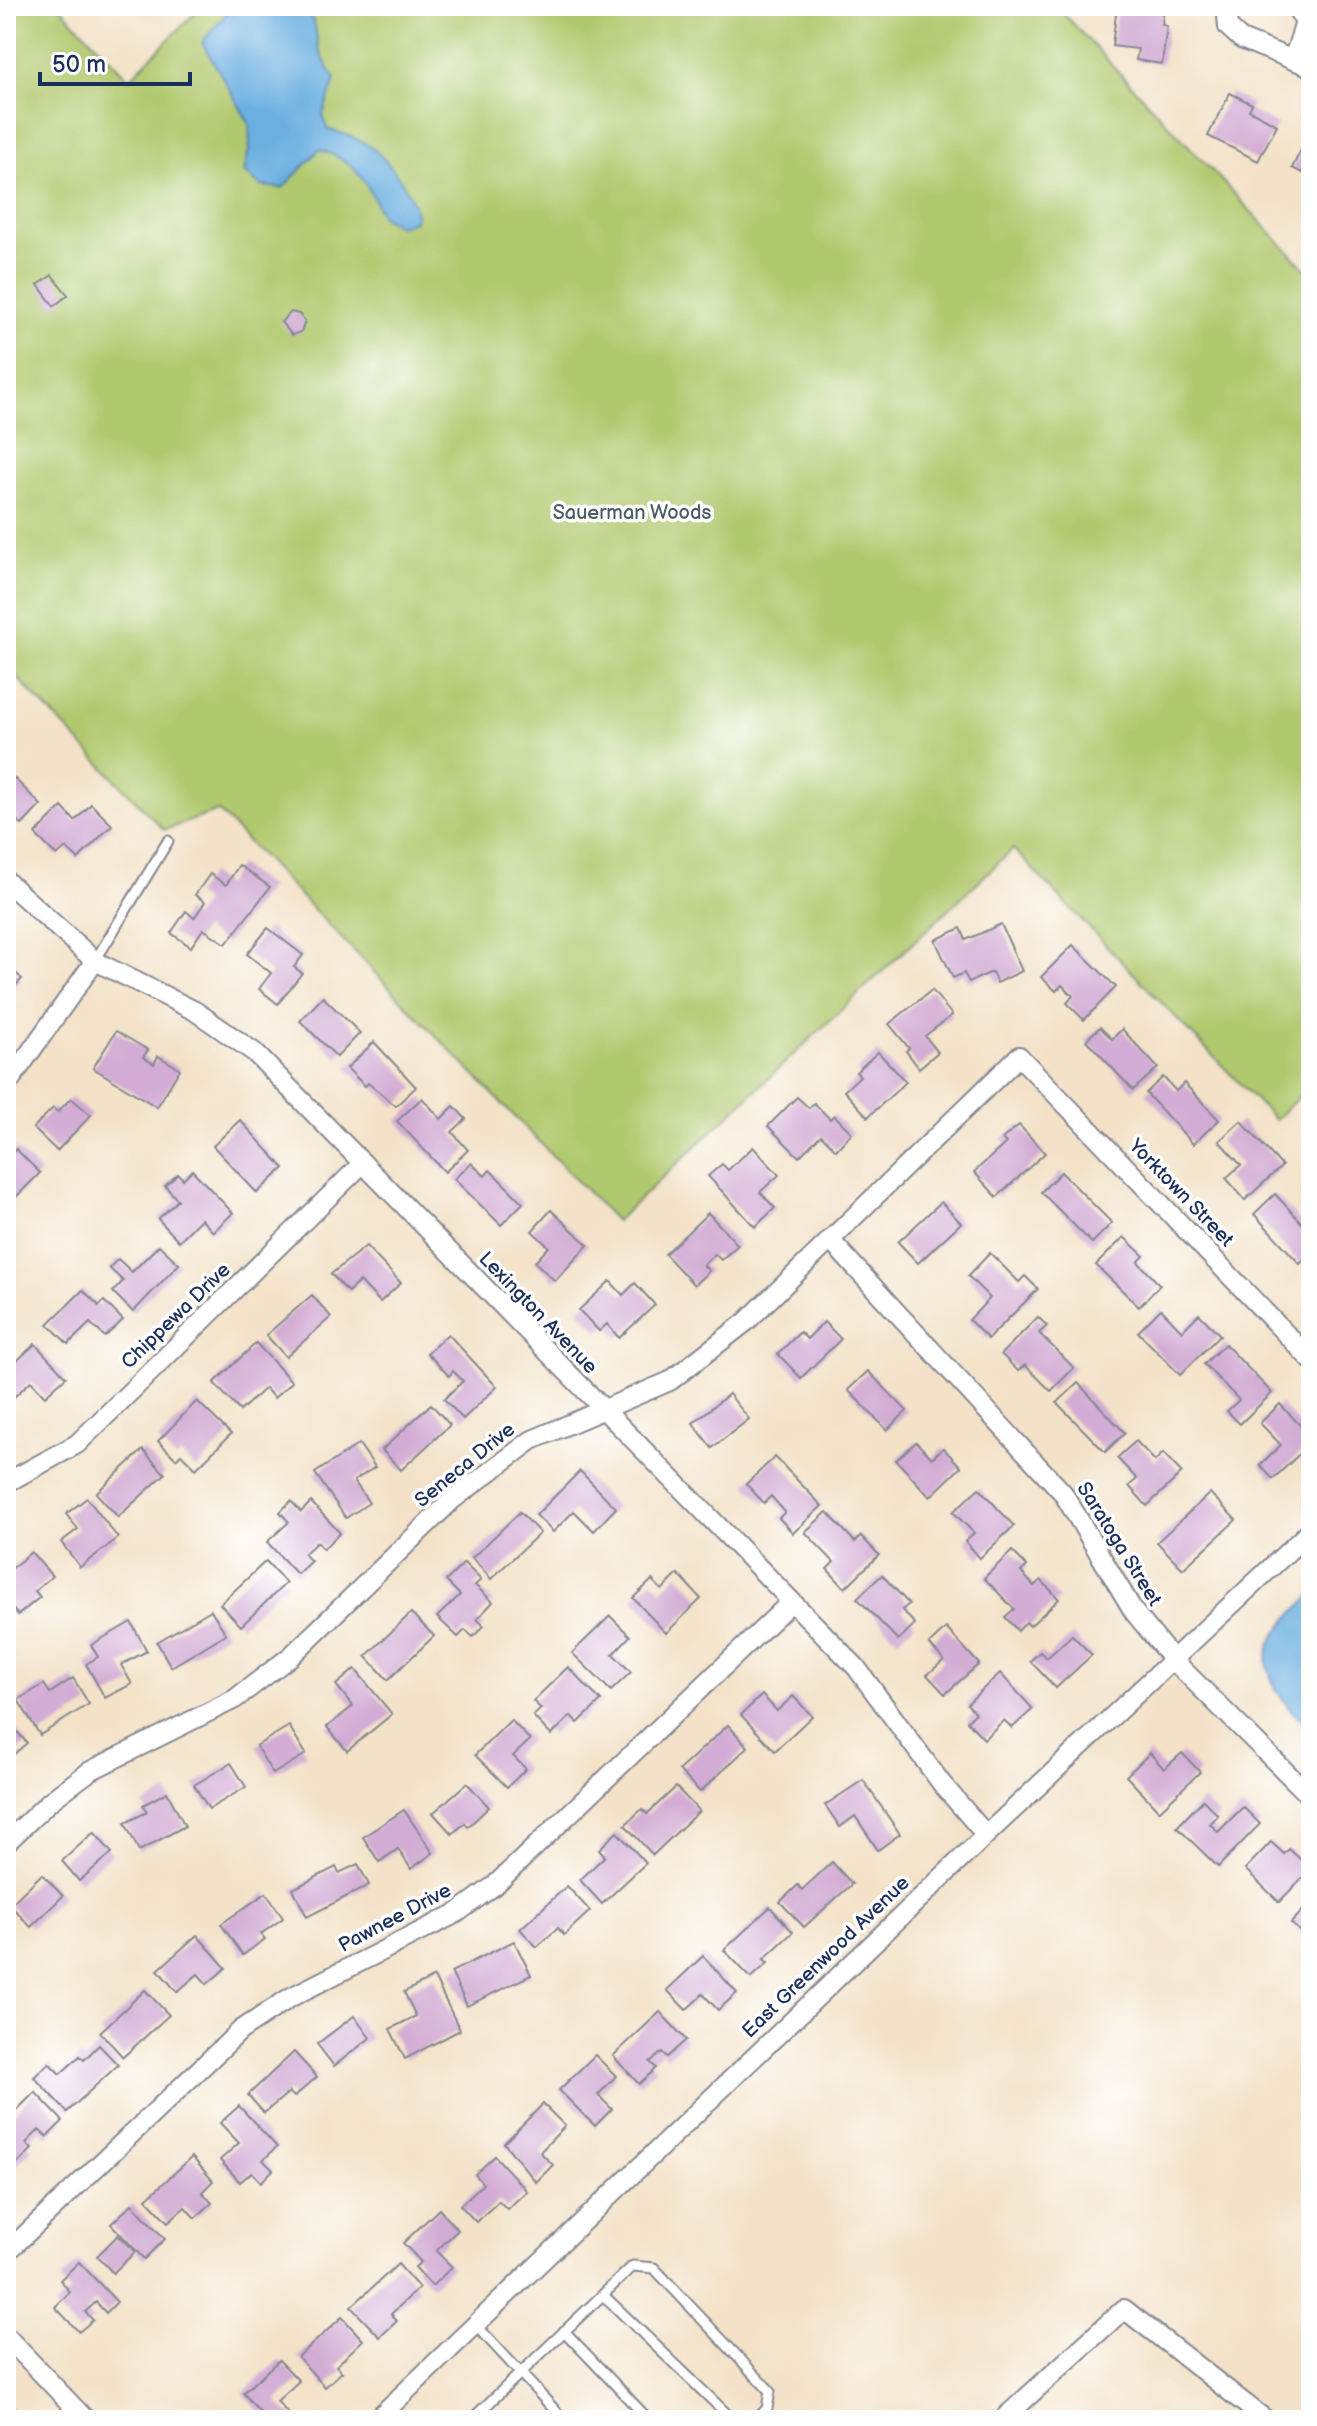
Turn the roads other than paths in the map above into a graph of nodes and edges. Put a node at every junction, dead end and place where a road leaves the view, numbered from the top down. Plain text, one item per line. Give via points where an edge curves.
1 (1226, 6) edge
2 (1295, 6) edge
3 (1293, 60) junction
4 (1311, 67) edge
5 (168, 841) dead end
6 (6, 881) edge
7 (95, 961) junction
8 (1019, 1056) joint
9 (6, 1086) edge
10 (363, 1163) junction
11 (830, 1240) junction
12 (1311, 1360) edge
13 (598, 1408) junction
14 (6, 1483) edge
15 (1311, 1530) edge
16 (790, 1603) junction
17 (1173, 1660) junction
18 (1311, 1797) edge
19 (986, 1835) junction
20 (6, 1843) edge
21 (6, 2253) edge
22 (603, 2295) junction
23 (475, 2324) junction
24 (564, 2331) junction
25 (6, 2336) edge
26 (519, 2372) junction
27 (382, 2418) edge
28 (474, 2419) edge
29 (86, 2420) edge
30 (564, 2420) edge
31 (649, 2420) edge
32 (733, 2420) edge
33 (755, 2420) edge
34 (1002, 2420) edge
35 (1266, 2420) edge

1 - 3 street via 1228,27 1241,39
2 - 3 street via 1305,22
3 - 4 street
5 - 7 lane
6 - 7 street, Lexington Avenue
7 - 9 street
7 - 10 street, Lexington Avenue via 195,1011 254,1052
8 - 11 street, Seneca Drive
8 - 12 street, Yorktown Street
10 - 13 street, Lexington Avenue
10 - 14 street, Chippewa Drive via 77,1444
11 - 13 street, Seneca Drive via 747,1321 670,1381
11 - 17 street, Saratoga Street via 1063,1493 1134,1612
13 - 16 street, Lexington Avenue
13 - 20 street, Seneca Drive via 532,1440 489,1470 291,1656 235,1699 90,1771
15 - 17 street, East Greenwood Avenue
16 - 19 street, Lexington Avenue via 856,1667
16 - 21 street, Pawnee Drive via 495,1885 457,1913 291,1997 241,2030
17 - 18 street, Saratoga Street
17 - 19 street, East Greenwood Avenue
19 - 23 street, East Greenwood Avenue
22 - 24 lane
22 - 32 lane
22 - 33 lane via 633,2266 654,2268 770,2391 767,2409
23 - 26 lane
23 - 27 street, East Greenwood Avenue
24 - 26 lane
24 - 31 lane
25 - 29 street
26 - 28 lane
26 - 30 lane
34 - 35 street via 1124,2309

